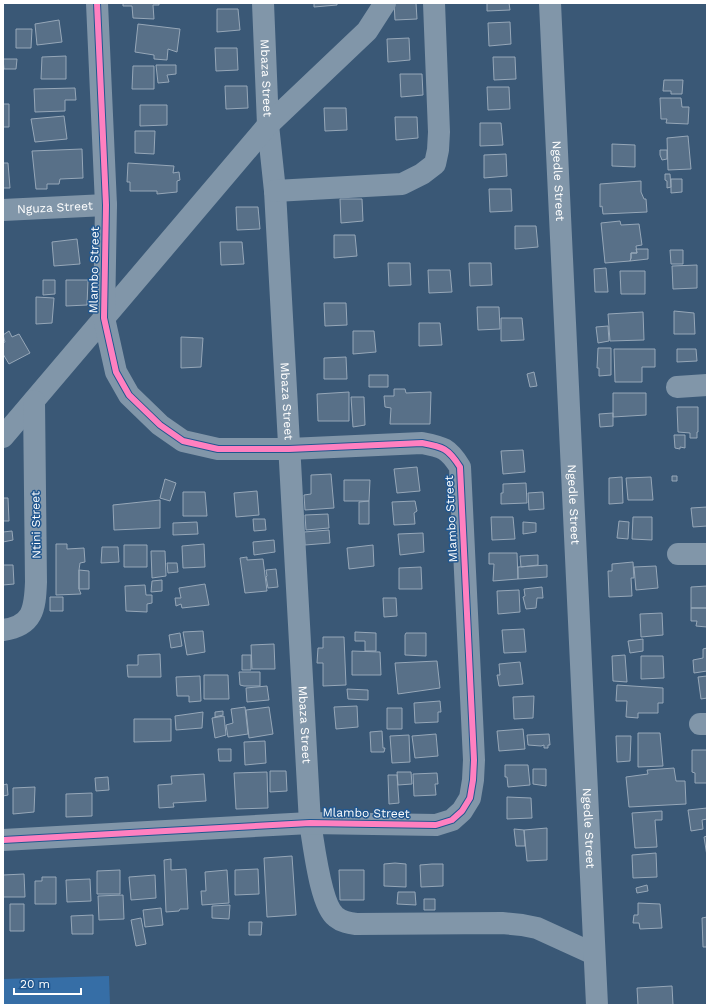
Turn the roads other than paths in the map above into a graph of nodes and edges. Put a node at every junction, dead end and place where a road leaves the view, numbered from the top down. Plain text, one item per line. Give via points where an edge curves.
1 (97, 3) edge
2 (263, 3) edge
3 (385, 3) edge
4 (434, 3) edge
5 (550, 3) edge
6 (268, 125) junction
7 (275, 192) junction
8 (106, 205) junction
9 (3, 210) edge
10 (104, 318) junction
11 (707, 385) edge
12 (677, 387) dead end
13 (34, 401) junction
14 (3, 437) edge
15 (289, 449) junction
16 (678, 554) dead end
17 (707, 554) edge
18 (3, 630) edge
19 (310, 823) junction
20 (3, 840) edge
21 (594, 954) junction
22 (597, 1005) edge

1 - 8 street, Mlambo Street
2 - 6 street, Mbaza Street
3 - 6 street via 367,31
4 - 7 street via 439,132 435,164 402,184
5 - 21 street, Ngedle Street
6 - 7 street, Mbaza Street
6 - 10 street
7 - 15 street, Mbaza Street
8 - 9 street, Nguza Street
8 - 10 street, Mlambo Street
10 - 13 street
10 - 15 street, Mlambo Street via 116,372 129,395 160,425 183,440 218,450
11 - 12 street
13 - 14 street
13 - 18 street, Ntini Street via 36,603 25,622 12,629
15 - 19 street, Mbaza Street
15 - 19 street, Mlambo Street via 422,442 441,447 452,454 460,467 474,760 470,798 462,811 452,820 436,825
16 - 17 street
19 - 20 street, Mlambo Street
19 - 21 street, Mbaza Street via 323,896 335,917 343,922 522,925 537,928
21 - 22 street, Ngedle Street

